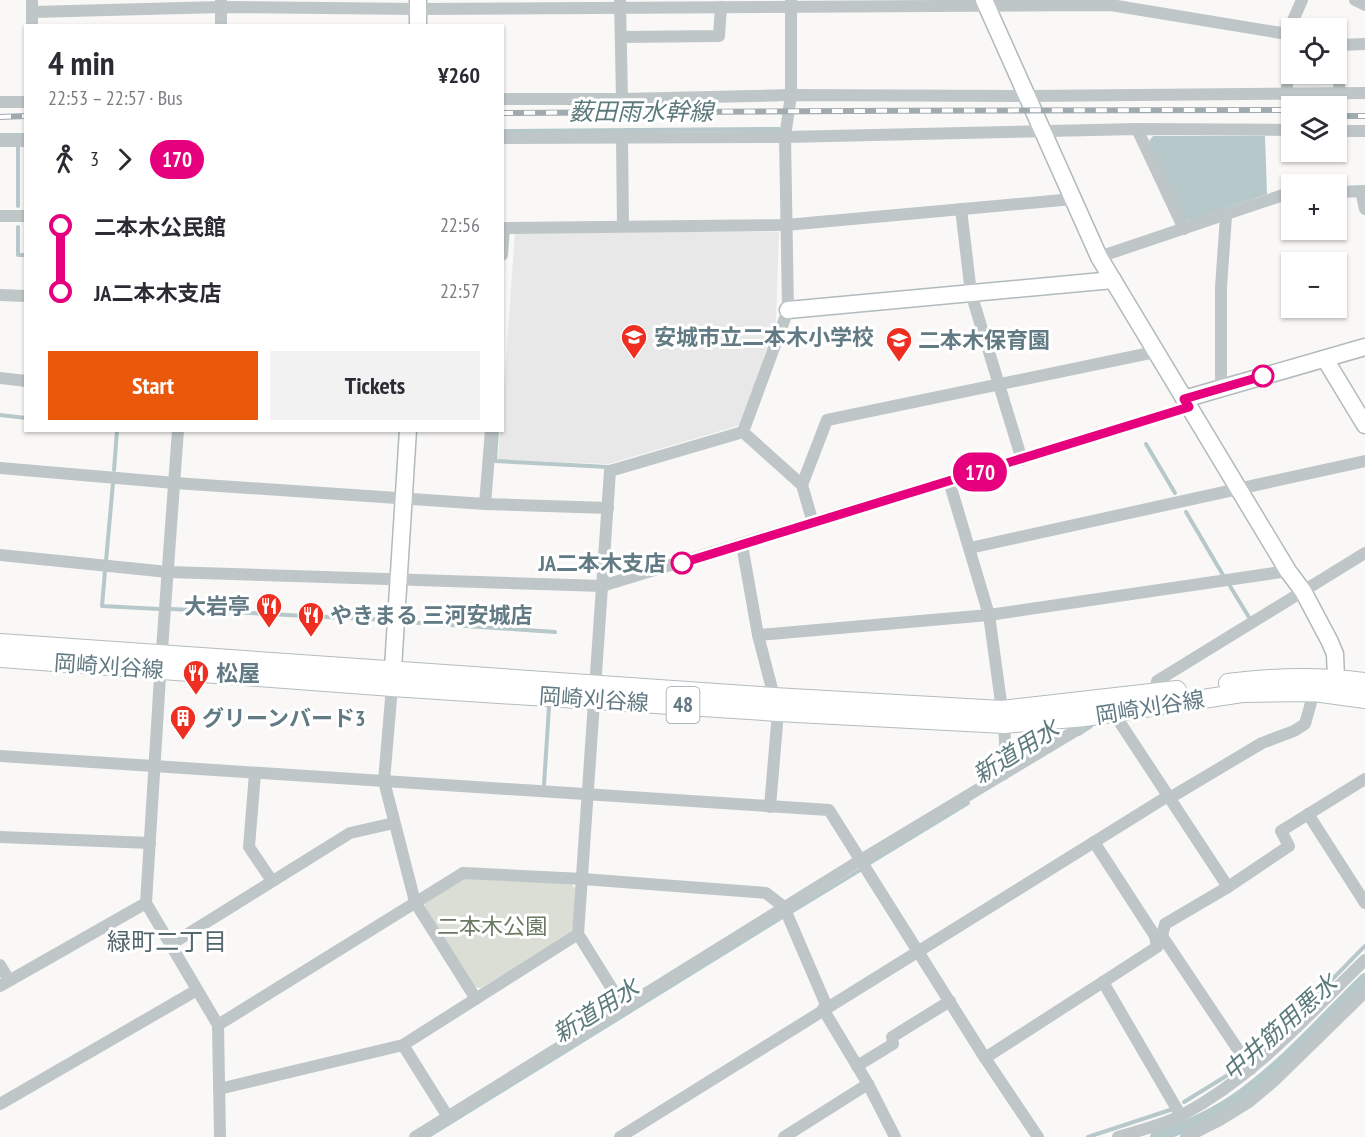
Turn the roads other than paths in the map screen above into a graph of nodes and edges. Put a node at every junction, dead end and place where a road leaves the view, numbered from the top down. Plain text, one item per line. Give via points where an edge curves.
1 (1302, 0) edge
2 (1355, 0) edge
3 (1112, 2) edge
4 (791, 3) edge
5 (985, 3) edge
6 (1073, 3) edge
7 (221, 4) edge
8 (620, 4) edge
9 (677, 4) edge
10 (1365, 5) edge
11 (32, 6) edge
12 (721, 7) junction
13 (418, 11) edge
14 (1294, 18) edge
15 (32, 24) edge
16 (221, 24) edge
17 (1281, 33) edge
18 (621, 37) junction
19 (1365, 44) edge
20 (1287, 84) edge
21 (1287, 93) junction
22 (1339, 93) junction
23 (1365, 93) edge
24 (792, 95) junction
25 (1028, 96) junction
26 (504, 99) edge
27 (622, 99) junction
28 (0, 102) edge
29 (24, 102) edge
30 (1137, 129) junction
31 (1281, 130) edge
32 (1347, 130) edge
33 (1365, 131) edge
34 (1044, 132) junction
35 (622, 137) junction
36 (785, 137) junction
37 (504, 138) edge
38 (0, 141) edge
39 (24, 141) edge
40 (1363, 191) edge
41 (1347, 192) edge
42 (1281, 196) edge
43 (1073, 199) junction
44 (961, 209) junction
45 (1365, 209) edge
46 (0, 216) edge
47 (24, 216) edge
48 (1226, 216) junction
49 (786, 225) junction
50 (623, 226) junction
51 (504, 228) edge
52 (1184, 229) junction
53 (1100, 257) junction
54 (1113, 280) junction
55 (971, 293) junction
56 (0, 295) edge
57 (24, 297) edge
58 (788, 310) junction
59 (1365, 347) edge
60 (1155, 352) junction
61 (1325, 359) junction
62 (0, 378) edge
63 (24, 381) edge
64 (999, 383) junction
65 (1221, 388) junction
66 (1187, 403) junction
67 (1365, 425) edge
68 (178, 432) edge
69 (408, 432) edge
70 (491, 432) edge
71 (743, 432) junction
72 (1022, 460) junction
73 (1365, 461) edge
74 (0, 468) edge
75 (950, 481) junction
76 (175, 483) junction
77 (802, 485) junction
78 (1240, 489) junction
79 (405, 497) junction
80 (486, 504) junction
81 (608, 508) junction
82 (813, 523) junction
83 (742, 545) junction
84 (970, 548) junction
85 (1365, 553) edge
86 (0, 555) edge
87 (1288, 571) junction
88 (168, 572) junction
89 (397, 579) junction
90 (602, 586) junction
91 (1303, 591) junction
92 (989, 615) junction
93 (758, 634) junction
94 (0, 643) edge
95 (0, 658) edge
96 (161, 662) junction
97 (1336, 678) junction
98 (392, 679) junction
99 (1365, 682) edge
100 (595, 691) junction
101 (1314, 692) junction
102 (1156, 693) junction
103 (1365, 699) edge
104 (776, 704) junction
105 (1113, 712) junction
106 (1003, 717) junction
107 (1085, 717) junction
108 (0, 756) edge
109 (154, 766) junction
110 (255, 773) junction
111 (1004, 774) junction
112 (1365, 779) edge
113 (384, 781) junction
114 (589, 794) junction
115 (1168, 796) junction
116 (770, 807) junction
117 (1308, 814) junction
118 (393, 823) junction
119 (0, 837) edge
120 (1094, 842) junction
121 (150, 843) junction
122 (860, 861) junction
123 (583, 879) junction
124 (272, 881) junction
125 (1228, 887) junction
126 (146, 903) junction
127 (414, 903) junction
128 (1365, 903) edge
129 (784, 908) junction
130 (578, 934) junction
131 (1158, 936) junction
132 (170, 945) junction
133 (919, 951) junction
134 (1365, 960) edge
135 (0, 965) edge
136 (1103, 982) junction
137 (5, 983) edge
138 (197, 990) junction
139 (1365, 993) edge
140 (476, 999) junction
141 (950, 1001) junction
142 (624, 1008) junction
143 (825, 1008) junction
144 (218, 1024) junction
145 (403, 1045) junction
146 (985, 1058) junction
147 (857, 1066) junction
148 (1255, 1066) junction
149 (1274, 1081) junction
150 (868, 1084) junction
151 (219, 1089) junction
152 (0, 1104) edge
153 (1181, 1116) junction
154 (448, 1117) junction
155 (220, 1137) edge
156 (415, 1137) edge
157 (620, 1137) edge
158 (784, 1137) edge
159 (895, 1137) edge
160 (1038, 1137) edge
161 (1118, 1137) edge
162 (1186, 1137) edge

1 - 14 street
2 - 10 street
3 - 6 street
3 - 17 street
4 - 5 street
4 - 12 street
4 - 24 street
5 - 6 street
5 - 25 street
7 - 11 street
7 - 13 street
7 - 16 street
8 - 9 street
8 - 13 street
8 - 18 street
9 - 12 street
11 - 15 street
12 - 18 street via 719,36
18 - 27 street
19 - 22 street via 1340,45
20 - 21 street
21 - 22 street
21 - 25 street
22 - 23 street
24 - 25 street
24 - 27 street
24 - 36 street
25 - 34 street
26 - 27 street
28 - 29 street
30 - 31 street
30 - 34 street
30 - 52 street
32 - 33 street
34 - 36 street
34 - 43 street
35 - 36 street
35 - 37 street
35 - 50 street
36 - 49 street
38 - 39 street
40 - 41 street
40 - 45 street
42 - 48 street
43 - 44 street
43 - 53 street
44 - 49 street
44 - 55 street
46 - 47 street
48 - 52 street
48 - 65 street
49 - 50 street
49 - 58 street
50 - 51 street
52 - 53 street
53 - 54 street
54 - 55 street
54 - 60 street
55 - 58 street
55 - 64 street
56 - 57 street
58 - 71 street
59 - 61 street
60 - 64 street
60 - 66 street
61 - 65 street
61 - 67 street
62 - 63 street
64 - 72 street
64 - 77 street via 827,420
65 - 66 street
66 - 72 street
66 - 78 street
68 - 76 street
69 - 79 street
70 - 80 street
71 - 77 street
71 - 81 street via 610,471
72 - 75 street
73 - 78 street
74 - 76 street
75 - 82 street
75 - 84 street
76 - 79 street
76 - 88 street
77 - 82 street
78 - 84 street
78 - 87 street
79 - 80 street
79 - 89 street
80 - 81 street
81 - 90 street
82 - 83 street
83 - 90 street
83 - 93 street
84 - 92 street
85 - 91 street
86 - 88 street
87 - 91 street
87 - 92 street
88 - 89 street
88 - 96 street
89 - 90 street
89 - 98 street
90 - 100 street
91 - 97 street via 1335,654
91 - 102 street via 1157,681
92 - 93 street
92 - 106 street
93 - 104 street
94 - 96 main road, 岡崎刈谷線 / 48
95 - 96 main road, 岡崎刈谷線 / 48
96 - 98 main road, 岡崎刈谷線 / 48
96 - 109 street
97 - 99 main road, 岡崎刈谷線 / 48
97 - 102 main road, 岡崎刈谷線 / 48 via 1255,680
98 - 100 main road, 岡崎刈谷線 / 48
98 - 113 street
100 - 104 main road, 岡崎刈谷線 / 48
100 - 114 street
101 - 103 main road, 岡崎刈谷線 / 48
101 - 105 main road, 岡崎刈谷線 / 48 via 1242,693
101 - 115 street via 1305,724 1262,742
102 - 106 main road, 岡崎刈谷線 / 48
104 - 106 main road, 岡崎刈谷線 / 48
104 - 116 street
105 - 107 main road, 岡崎刈谷線 / 48
105 - 115 street
106 - 107 main road, 岡崎刈谷線 / 48
106 - 111 street
107 - 111 street via 1075,731
108 - 109 street
109 - 110 street
109 - 121 street
110 - 113 street
110 - 124 street via 249,847
111 - 122 street
112 - 117 street
113 - 114 street
113 - 118 street
114 - 116 street
114 - 123 street
115 - 120 street
115 - 125 street
116 - 122 street via 829,810
117 - 125 street via 1281,831 1289,846
117 - 128 street
118 - 124 street via 350,833
118 - 127 street
119 - 121 street
120 - 131 street
120 - 133 street
121 - 126 street
122 - 129 street
122 - 133 street
123 - 127 street via 463,873
123 - 129 street via 766,893
123 - 130 street
124 - 132 street
125 - 131 street via 1165,924
126 - 132 street
126 - 137 street
127 - 140 street
127 - 144 street
129 - 142 street
129 - 143 street
130 - 140 street
130 - 142 street
131 - 136 street via 1157,947
131 - 148 street
132 - 138 street
133 - 141 street
133 - 143 street
134 - 148 street
135 - 137 street
136 - 146 street
136 - 153 street
138 - 144 street
138 - 152 street
139 - 149 street
140 - 145 street
141 - 146 street
141 - 147 street via 892,1037 893,1044
142 - 154 street
143 - 147 street
143 - 157 street
144 - 151 street
145 - 151 street
145 - 154 street
146 - 160 street
147 - 150 street
148 - 149 street
148 - 153 street
149 - 162 street via 1249,1102
150 - 158 street
150 - 159 street
151 - 155 street
153 - 161 street
154 - 156 street

